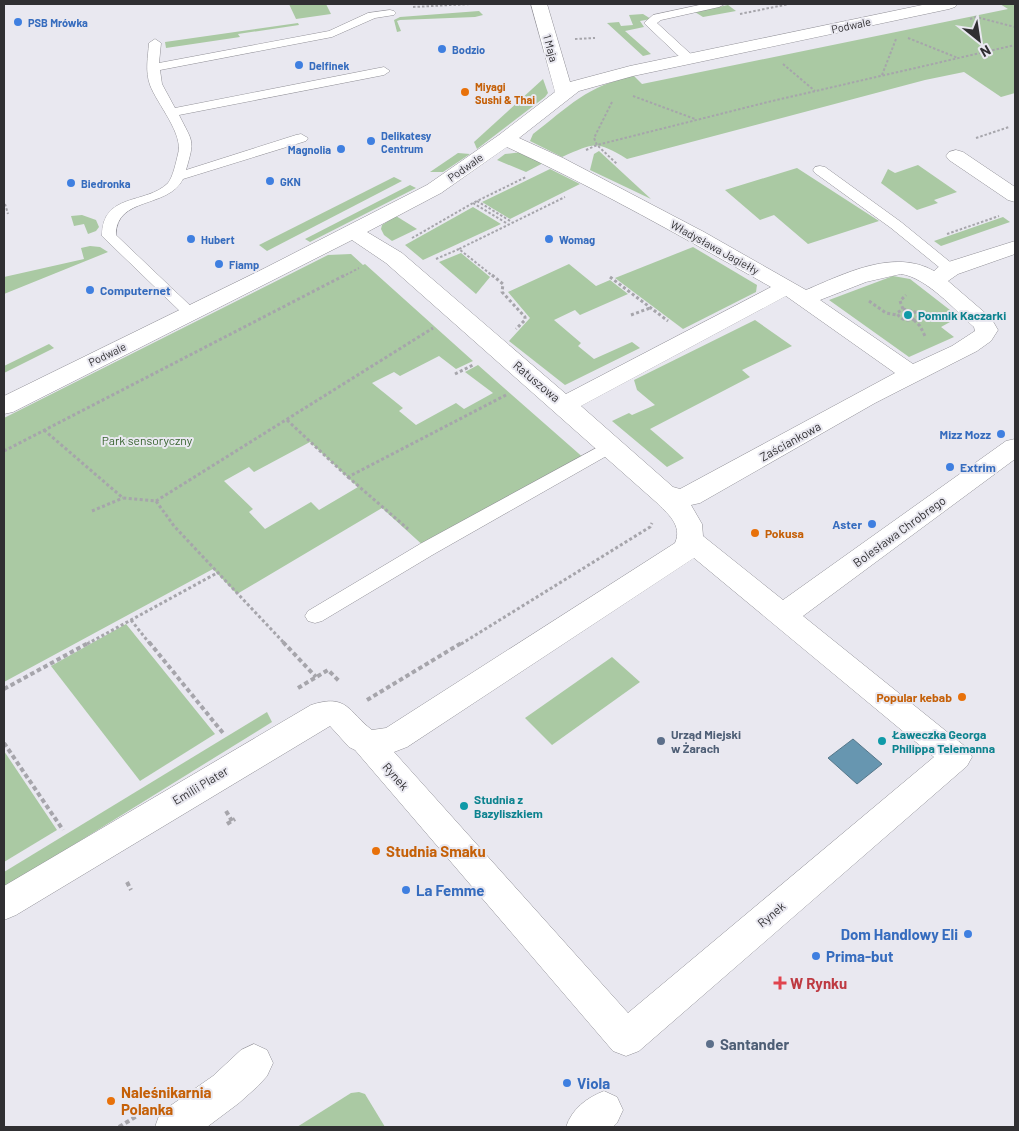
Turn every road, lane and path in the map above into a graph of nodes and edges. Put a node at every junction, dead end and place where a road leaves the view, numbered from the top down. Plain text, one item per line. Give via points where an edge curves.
1 (470, 4) edge
2 (539, 4) edge
3 (719, 4) edge
4 (949, 4) edge
5 (411, 7) dead end
6 (902, 8) edge
7 (390, 13) dead end
8 (976, 17) dead end
9 (1015, 27) edge
10 (898, 34) dead end
11 (907, 37) dead end
12 (594, 38) dead end
13 (572, 39) dead end
14 (155, 44) dead end
15 (1015, 45) edge
16 (960, 58) junction
17 (689, 59) junction
18 (782, 63) dead end
19 (153, 68) junction
20 (384, 72) dead end
21 (882, 76) junction
22 (815, 91) junction
23 (564, 93) junction
24 (626, 93) dead end
25 (614, 98) dead end
26 (171, 113) junction
27 (697, 120) junction
28 (301, 138) dead end
29 (506, 139) junction
30 (597, 145) junction
31 (956, 156) dead end
32 (556, 162) junction
33 (820, 170) dead end
34 (177, 177) junction
35 (568, 196) dead end
36 (1015, 196) edge
37 (477, 201) junction
38 (473, 203) junction
39 (5, 204) dead end
40 (8, 214) dead end
41 (512, 222) junction
42 (508, 224) junction
43 (353, 232) junction
44 (408, 240) dead end
45 (1015, 247) edge
46 (459, 249) junction
47 (436, 259) dead end
48 (365, 264) dead end
49 (942, 276) junction
50 (610, 277) dead end
51 (796, 292) junction
52 (866, 300) dead end
53 (650, 307) junction
54 (190, 313) junction
55 (630, 315) dead end
56 (897, 315) junction
57 (914, 320) junction
58 (670, 322) dead end
59 (436, 326) dead end
60 (514, 332) dead end
61 (926, 339) dead end
62 (476, 363) dead end
63 (455, 374) dead end
64 (912, 374) junction
65 (509, 393) dead end
66 (564, 405) junction
67 (4, 406) edge
68 (286, 420) junction
69 (44, 430) junction
70 (611, 446) junction
71 (1015, 447) edge
72 (4, 451) edge
73 (348, 477) junction
74 (665, 495) junction
75 (123, 498) junction
76 (156, 501) junction
77 (92, 511) dead end
78 (651, 517) dead end
79 (687, 545) junction
80 (427, 548) junction
81 (217, 573) junction
82 (783, 615) junction
83 (315, 616) dead end
84 (131, 620) junction
85 (341, 684) dead end
86 (4, 689) edge
87 (363, 700) dead end
88 (224, 733) dead end
89 (381, 740) junction
90 (4, 743) edge
91 (235, 819) dead end
92 (227, 824) dead end
93 (63, 831) dead end
94 (126, 882) dead end
95 (131, 890) dead end
96 (4, 904) edge
97 (254, 1063) dead end
98 (174, 1127) edge

1 - 5 path
2 - 23 street, 1 Maja
3 - 17 lane via 657,17 650,23
4 - 6 street, Podwale
6 - 17 street, Podwale
7 - 19 lane via 372,15 332,34
8 - 9 path
10 - 21 path
11 - 16 path
12 - 13 path
14 - 19 lane
15 - 16 path
16 - 21 path
17 - 23 street, Podwale via 606,76 582,83
18 - 22 path
19 - 26 lane via 156,84
20 - 26 lane
21 - 22 path
22 - 27 path
23 - 29 street, Podwale
24 - 27 path
25 - 30 path via 594,138
26 - 34 lane via 187,148
27 - 30 path
28 - 34 lane
29 - 32 street, Władysława Jagiełły
29 - 43 street, Podwale via 434,189
30 - 32 path
31 - 36 street
32 - 37 path
32 - 51 street, Władysława Jagiełły
33 - 49 lane via 896,225
34 - 54 lane via 167,189 119,211 108,233
35 - 41 path
37 - 38 path
37 - 41 path
38 - 42 path
38 - 44 path
39 - 40 path
41 - 42 path
42 - 46 path
43 - 54 street, Podwale
43 - 66 street, Ratuszowa via 388,252
45 - 49 street
46 - 47 path
46 - 60 path via 503,284 502,292 525,317
48 - 69 path
49 - 51 street via 912,269 889,269
49 - 64 street, Zaściankowa via 987,330 972,344
50 - 53 path
51 - 64 street, Władysława Jagiełły
51 - 66 street
52 - 56 path via 886,313
53 - 55 path
53 - 58 path
54 - 67 street, Podwale
56 - 57 path via 904,320
56 - 57 path via 900,310 909,309 918,316
57 - 61 path
59 - 68 path
62 - 63 path
64 - 74 street, Zaściankowa via 691,496
65 - 73 path
66 - 70 street, Ratuszowa
68 - 73 path
68 - 76 path
69 - 72 path
69 - 75 path
70 - 74 street, Ratuszowa
70 - 80 lane
71 - 82 street, Bolesława Chrobrego
73 - 80 path
74 - 79 street, Ratuszowa via 686,518 691,532
75 - 76 path
75 - 77 path
76 - 81 path
78 - 87 path via 650,527 378,695
79 - 82 street, Rynek
79 - 89 street
80 - 83 lane
81 - 84 path
81 - 85 path via 316,677 328,670
82 - 89 street, Rynek via 956,757 626,1038
84 - 86 path
84 - 88 path
89 - 96 street, Emilii Plater via 356,736 339,714 331,711 322,714
90 - 93 path
91 - 92 path
94 - 95 path
97 - 98 street via 213,1100

